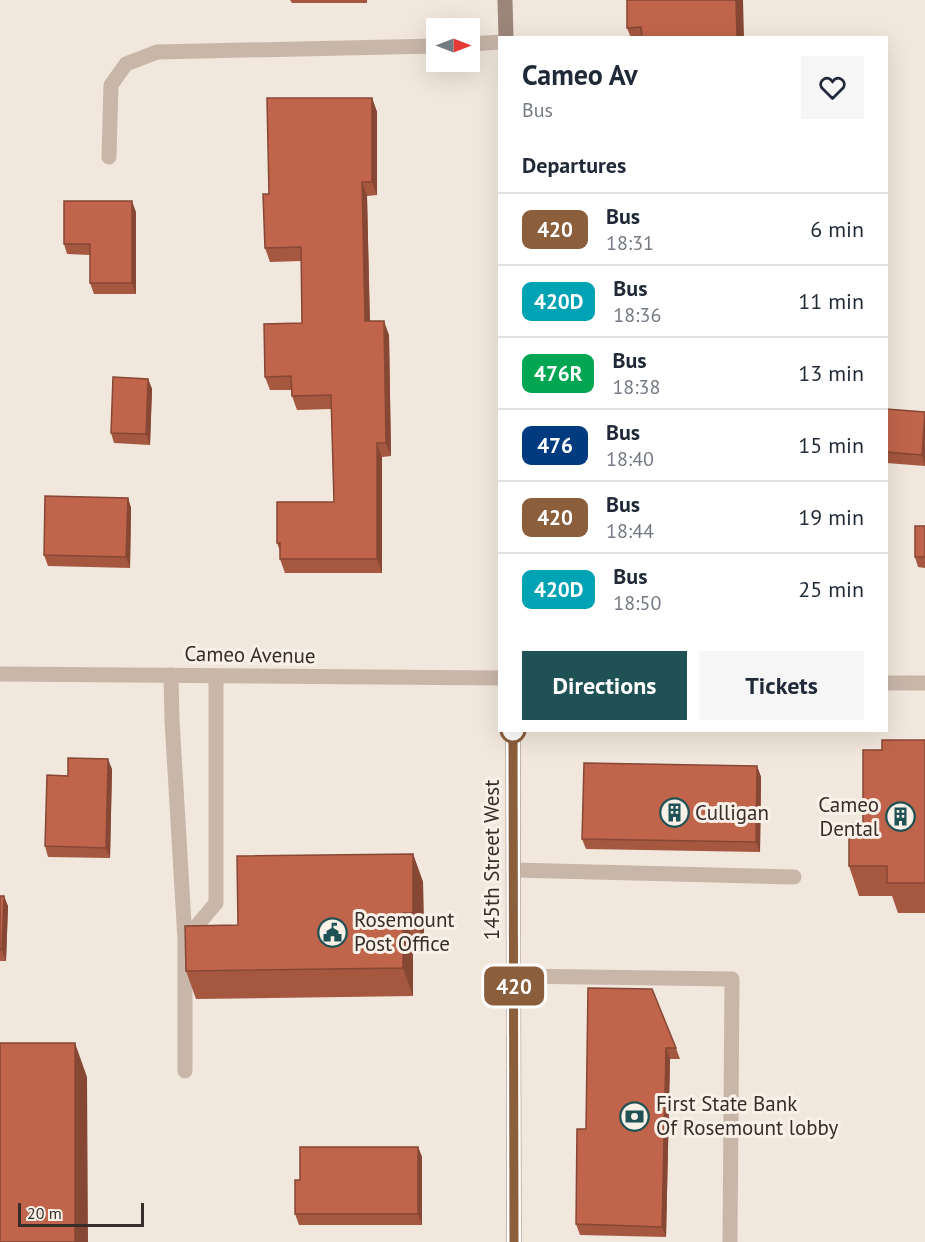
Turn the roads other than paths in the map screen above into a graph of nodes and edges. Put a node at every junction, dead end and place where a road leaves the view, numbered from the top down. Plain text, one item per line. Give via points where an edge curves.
1 (506, 0) edge
2 (506, 36) edge
3 (498, 42) edge
4 (480, 43) edge
5 (426, 46) edge
6 (109, 157) dead end
7 (0, 674) edge
8 (171, 675) junction
9 (216, 676) junction
10 (498, 678) edge
11 (888, 683) edge
12 (925, 683) edge
13 (513, 732) edge
14 (514, 870) junction
15 (794, 877) dead end
16 (185, 940) junction
17 (514, 976) junction
18 (185, 1071) dead end
19 (514, 1242) edge
20 (730, 1242) edge

1 - 2 street
3 - 4 street
5 - 6 street via 157,52 126,64 111,85
7 - 8 street, Cameo Avenue
8 - 9 street, Cameo Avenue
8 - 16 street
9 - 10 street, Cameo Avenue
9 - 16 street via 216,903
11 - 12 street
13 - 14 street, 145th Street West
14 - 15 street
14 - 17 street, 145th Street West
16 - 18 street
17 - 19 street, 145th Street West
17 - 20 street via 732,979

